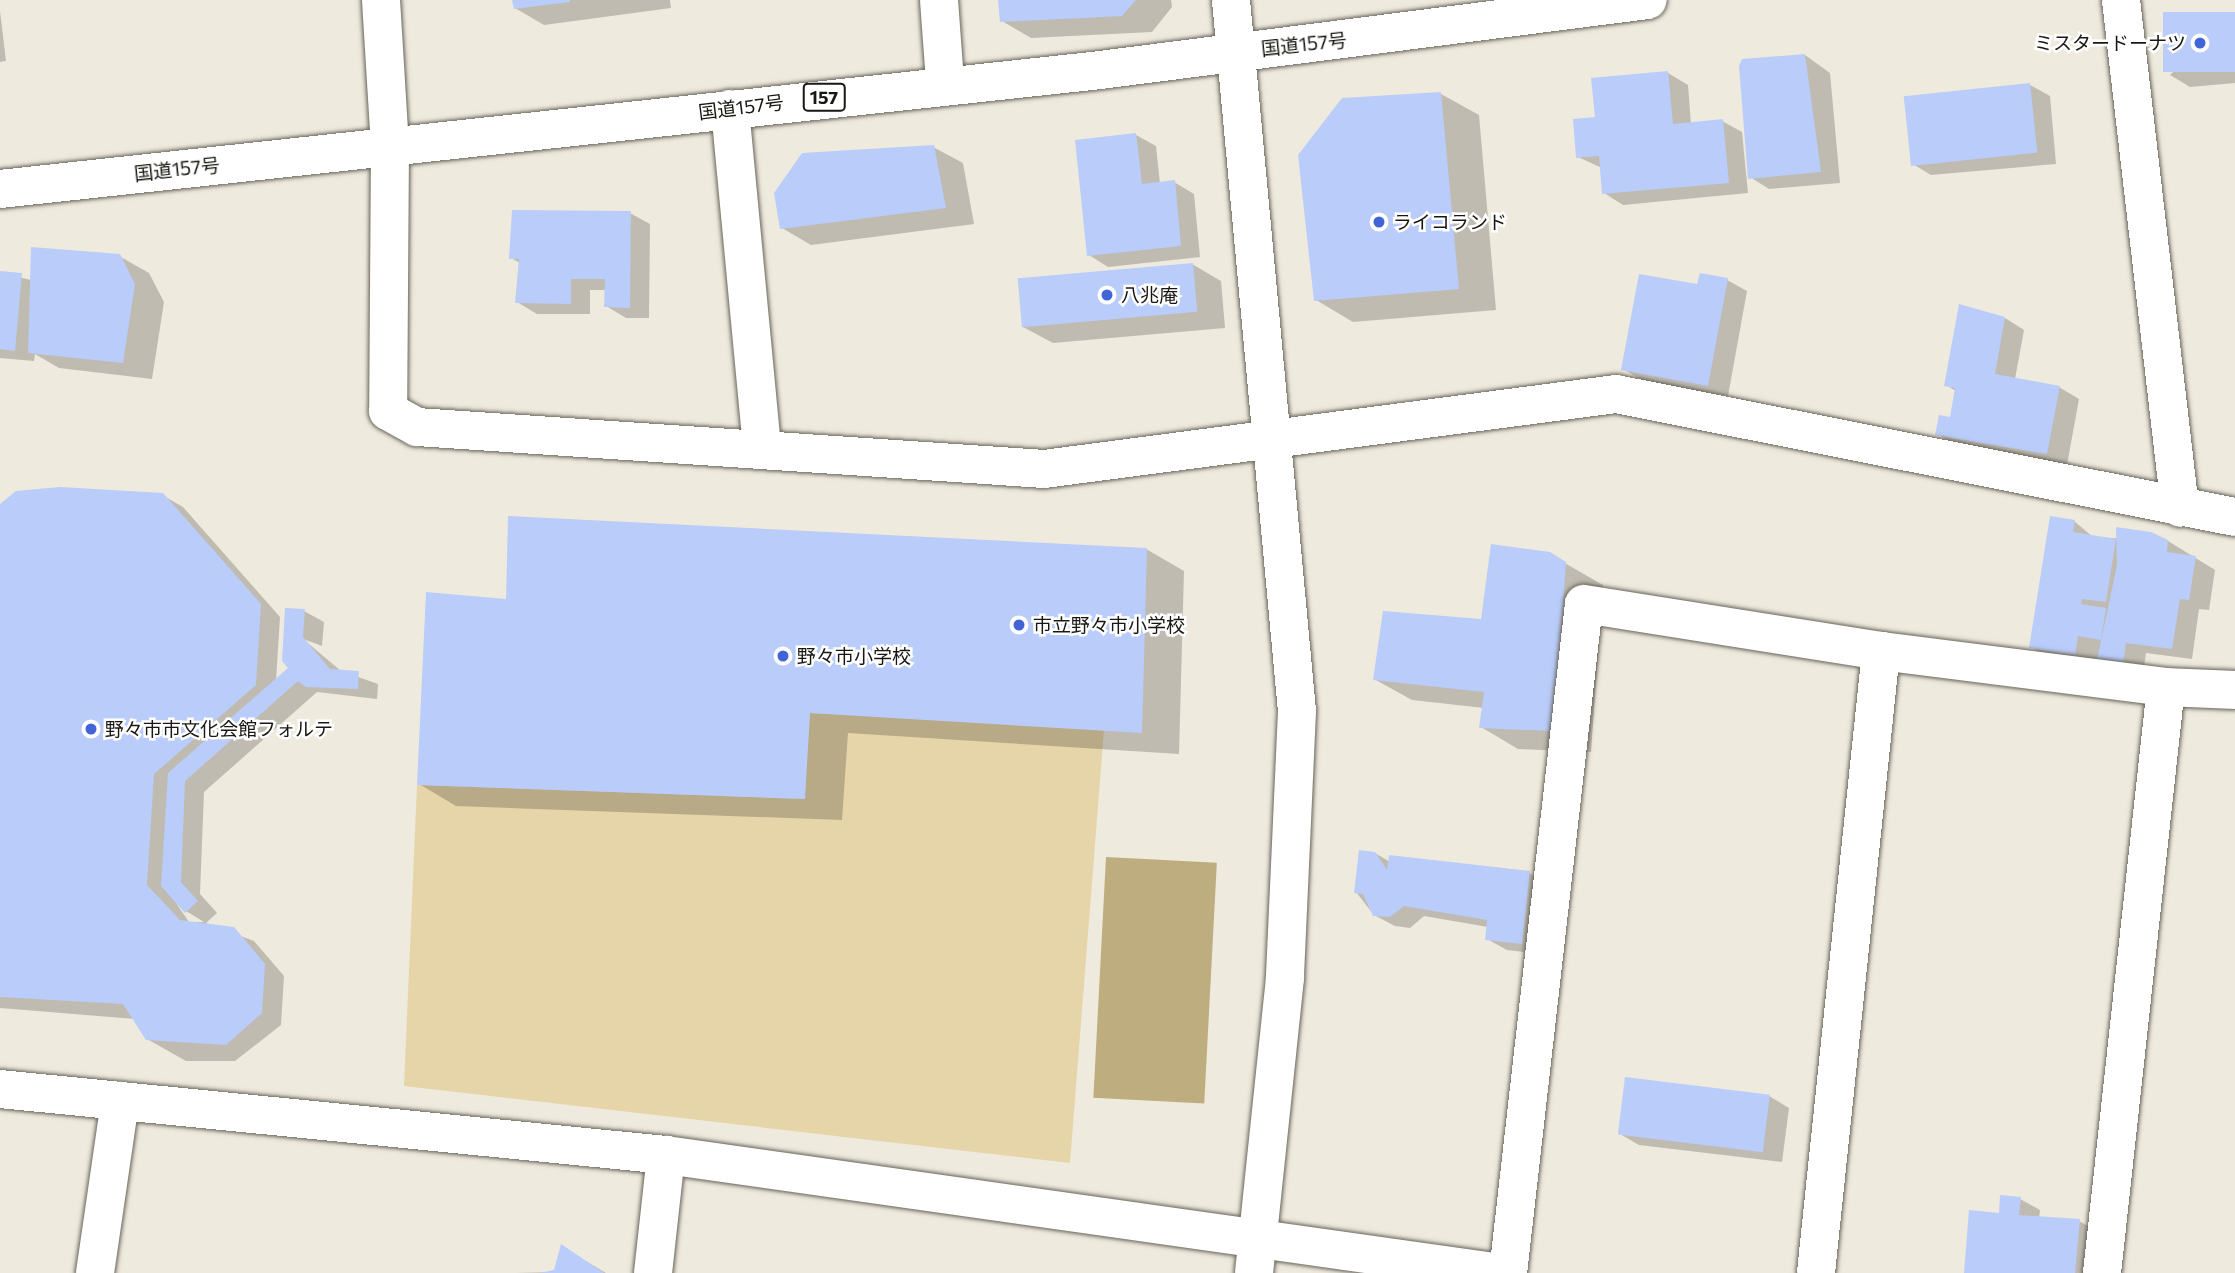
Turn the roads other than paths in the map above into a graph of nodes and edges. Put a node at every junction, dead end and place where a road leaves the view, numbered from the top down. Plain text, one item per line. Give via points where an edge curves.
1 (382, 0) edge
2 (939, 0) edge
3 (1231, 0) edge
4 (1647, 0) edge
5 (2120, 0) edge
6 (1539, 7) edge
7 (1235, 52) junction
8 (945, 82) junction
9 (730, 109) junction
10 (390, 147) junction
11 (0, 189) edge
12 (1268, 438) junction
13 (762, 448) junction
14 (2180, 508) junction
15 (2235, 517) edge
16 (1881, 651) junction
17 (2166, 687) junction
18 (2235, 690) edge
19 (0, 1089) edge
20 (120, 1101) junction
21 (666, 1155) junction
22 (1258, 1234) junction
23 (95, 1273) edge
24 (653, 1273) edge
25 (1254, 1273) edge
26 (1500, 1273) edge
27 (1508, 1273) edge
28 (1816, 1273) edge
29 (2102, 1273) edge

1 - 10 main road
2 - 8 main road
3 - 7 main road
4 - 6 main road, 国道157号 / 157
5 - 14 main road
6 - 7 main road, 国道157号 / 157
7 - 8 main road, 国道157号 / 157
7 - 12 main road
8 - 9 main road, 国道157号 / 157
9 - 10 main road, 国道157号 / 157
9 - 13 main road
10 - 11 main road, 国道157号 / 157
10 - 13 main road via 388,411 417,427
12 - 13 main road via 1044,469
12 - 14 main road via 1616,394
12 - 22 main road via 1297,711 1285,978
14 - 15 main road
16 - 17 main road
16 - 27 main road via 1584,604
16 - 28 main road
17 - 18 main road
17 - 29 main road
19 - 20 main road
20 - 21 main road
20 - 23 main road
21 - 22 main road
21 - 24 main road
22 - 25 main road
22 - 26 main road

